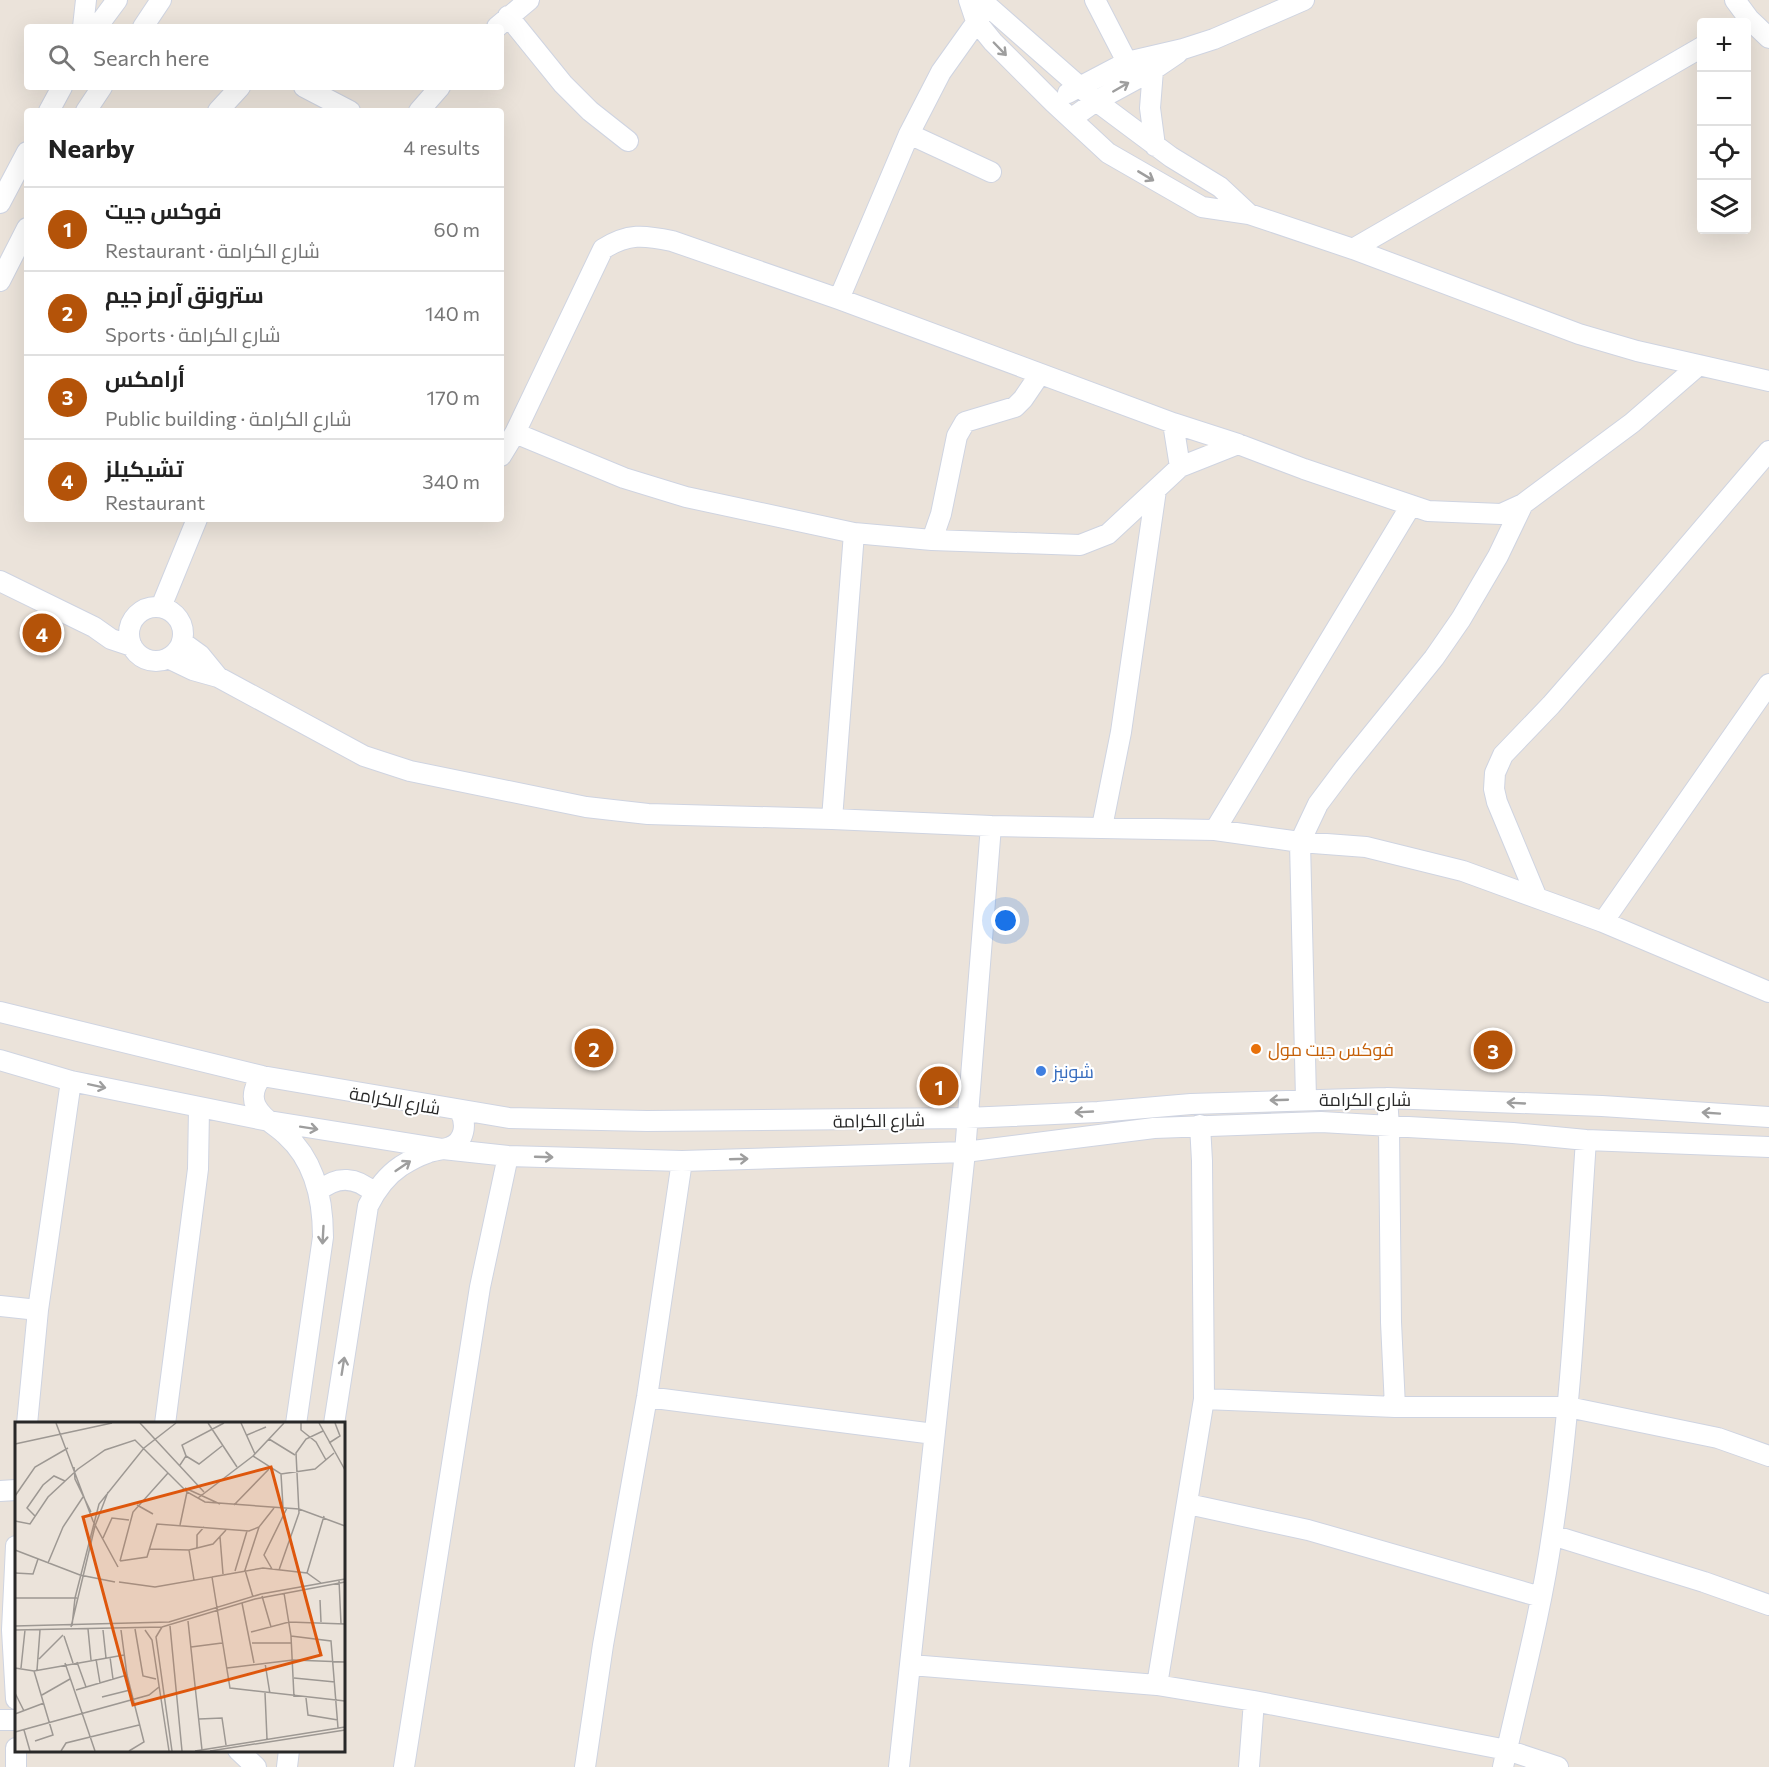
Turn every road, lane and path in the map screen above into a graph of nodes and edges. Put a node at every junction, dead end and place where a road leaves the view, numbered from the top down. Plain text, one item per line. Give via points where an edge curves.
1 (86, 0) edge
2 (117, 0) edge
3 (161, 0) edge
4 (529, 0) edge
5 (969, 0) edge
6 (1095, 0) edge
7 (1304, 0) edge
8 (1735, 0) edge
9 (986, 3) edge
10 (1744, 18) edge
11 (976, 21) junction
12 (502, 22) edge
13 (83, 24) edge
14 (99, 24) edge
15 (145, 24) edge
16 (504, 24) edge
17 (1751, 25) edge
18 (1769, 38) edge
19 (1183, 49) junction
20 (1697, 49) edge
21 (1127, 62) junction
22 (1153, 70) junction
23 (1078, 86) junction
24 (60, 90) edge
25 (84, 90) edge
26 (100, 90) edge
27 (237, 90) edge
28 (310, 90) edge
29 (437, 90) edge
30 (1096, 101) junction
31 (1054, 103) junction
32 (51, 108) edge
33 (87, 108) edge
34 (88, 108) edge
35 (221, 108) edge
36 (344, 108) edge
37 (421, 108) edge
38 (1072, 118) junction
39 (909, 134) junction
40 (628, 141) dead end
41 (1155, 146) junction
42 (24, 158) edge
43 (991, 172) dead end
44 (0, 203) edge
45 (1249, 214) junction
46 (24, 234) edge
47 (1353, 249) junction
48 (0, 281) edge
49 (839, 299) junction
50 (1699, 365) junction
51 (1040, 374) junction
52 (1769, 381) edge
53 (1173, 423) junction
54 (515, 433) junction
55 (1238, 444) junction
56 (1769, 450) edge
57 (504, 451) edge
58 (1180, 467) junction
59 (1156, 490) junction
60 (1523, 504) junction
61 (1410, 507) junction
62 (196, 522) edge
63 (854, 533) junction
64 (932, 540) junction
65 (0, 581) edge
66 (161, 607) junction
67 (130, 626) junction
68 (94, 627) junction
69 (182, 642) junction
70 (132, 646) junction
71 (168, 658) junction
72 (218, 677) junction
73 (1769, 684) edge
74 (832, 819) junction
75 (991, 826) junction
76 (1102, 827) junction
77 (1215, 830) junction
78 (1300, 842) junction
79 (1537, 898) junction
80 (1603, 922) junction
81 (1769, 992) edge
82 (0, 1012) edge
83 (0, 1060) edge
84 (262, 1076) junction
85 (71, 1081) junction
86 (1387, 1098) junction
87 (1306, 1099) junction
88 (199, 1108) junction
89 (460, 1111) junction
90 (1769, 1117) edge
91 (966, 1118) junction
92 (269, 1121) junction
93 (1200, 1125) junction
94 (1389, 1126) junction
95 (1586, 1140) junction
96 (1769, 1148) edge
97 (442, 1149) junction
98 (965, 1152) junction
99 (508, 1156) junction
100 (682, 1161) junction
101 (319, 1191) junction
102 (374, 1193) junction
103 (0, 1305) edge
104 (38, 1310) junction
105 (647, 1397) junction
106 (1204, 1399) junction
107 (1395, 1407) junction
108 (1568, 1407) junction
109 (27, 1422) edge
110 (165, 1422) edge
111 (296, 1422) edge
112 (334, 1422) edge
113 (934, 1434) junction
114 (1769, 1456) edge
115 (15, 1490) edge
116 (0, 1491) edge
117 (1188, 1504) junction
118 (1552, 1535) junction
119 (15, 1554) edge
120 (1541, 1597) junction
121 (1769, 1605) edge
122 (6, 1630) edge
123 (911, 1665) junction
124 (1156, 1685) junction
125 (15, 1692) edge
126 (1254, 1701) junction
127 (240, 1752) edge
128 (262, 1752) edge
129 (289, 1752) edge
130 (1505, 1759) edge
131 (259, 1767) edge
132 (287, 1767) edge
133 (404, 1767) edge
134 (585, 1767) edge
135 (899, 1767) edge
136 (1249, 1767) edge
137 (1558, 1767) edge

1 - 13 street
2 - 14 street
3 - 15 street
4 - 12 street
5 - 11 street
6 - 21 street
7 - 19 street
8 - 10 street
9 - 11 street
9 - 23 street
11 -> 31 street
11 - 39 street via 941,72
16 - 40 street via 590,111
17 - 18 street
19 - 21 street
19 - 22 street
20 - 47 street
21 - 23 street
30 -> 22 street
22 - 41 street via 1150,108
23 - 30 street
23 - 31 street
24 - 32 street
25 - 33 street
26 - 34 street
27 - 35 street
28 - 36 street
29 - 37 street
30 - 38 street
30 - 41 street
31 - 38 street
38 -> 45 street via 1108,153 1152,180 1202,207
39 - 43 street
39 - 49 street
41 - 45 street via 1220,187
42 - 44 street
45 - 47 street
46 - 48 street
47 - 50 street via 1579,334
49 - 51 street
49 - 54 street via 672,241 649,236 617,240 603,249
50 - 52 street
50 - 60 street via 1632,423
51 - 53 street
51 - 64 street via 1015,407 965,422 957,436
53 - 55 street
53 - 58 street
54 - 57 street
54 - 63 street via 624,478 687,497
55 - 58 street
55 - 61 street
56 - 79 street via 1606,642 1503,755 1495,773 1497,802
58 - 59 street
59 - 64 street via 1108,534 1080,545
59 - 76 street via 1121,732
60 - 61 street via 1501,514
60 - 78 street via 1461,619 1318,804
61 - 77 street
62 - 66 street
63 - 64 street
63 - 74 street
65 - 68 street
66 - 67 street via 142,610
66 - 69 street via 179,620
67 - 68 street via 116,622
67 - 70 street
68 - 70 street via 101,634
69 - 71 street
69 - 72 street via 200,655
70 - 71 street via 148,659
71 - 72 street
72 - 74 street via 364,756 410,771 586,807 648,814
73 - 80 street
74 - 75 street
75 - 76 street
75 - 91 street
76 - 77 street
77 - 78 street
78 - 79 street via 1366,847 1463,871
78 - 87 street
79 - 80 street
80 - 81 street
82 - 84 street, شارع الكرامة
83 - 85 street, شارع الكرامة
84 - 89 street, شارع الكرامة
84 - 92 street via 255,1088 254,1101
85 -> 88 street, شارع الكرامة
85 - 104 street
86 - 87 street, شارع الكرامة
90 -> 86 street, شارع الكرامة
86 - 94 street
87 -> 91 street, شارع الكرامة
88 - 92 street, شارع الكرامة
88 - 110 street via 198,1169
89 - 91 street, شارع الكرامة via 509,1118 647,1121
89 - 97 street via 465,1124 461,1138
91 - 98 street
92 -> 97 street, شارع الكرامة
92 - 101 street via 301,1153
93 - 94 street, شارع الكرامة via 1321,1122
93 - 98 street, شارع الكرامة
93 - 106 street
94 - 95 street, شارع الكرامة
94 - 107 street
95 - 96 street, شارع الكرامة
95 - 108 street
97 - 99 street, شارع الكرامة
102 -> 97 street via 400,1167
100 -> 98 street, شارع الكرامة
98 - 113 street
99 -> 100 street, شارع الكرامة
99 - 133 street via 480,1287
100 - 105 street
101 - 102 street via 334,1181 351,1179
101 -> 111 street via 323,1237
112 -> 102 street via 365,1220
103 - 104 street
104 - 109 street
105 - 113 street
105 - 134 street
106 - 107 street
106 - 117 street
107 - 108 street
108 - 114 street via 1718,1438
108 - 118 street
113 - 123 street
115 - 116 street
117 - 120 street via 1308,1530
117 - 124 street
118 - 120 street
118 - 121 street
119 - 122 street
120 - 130 street
122 - 125 street
123 - 124 street
123 - 135 street
124 - 126 street
126 - 130 street
126 - 136 street
127 - 131 street
128 - 131 street
129 - 132 street
130 - 137 street

